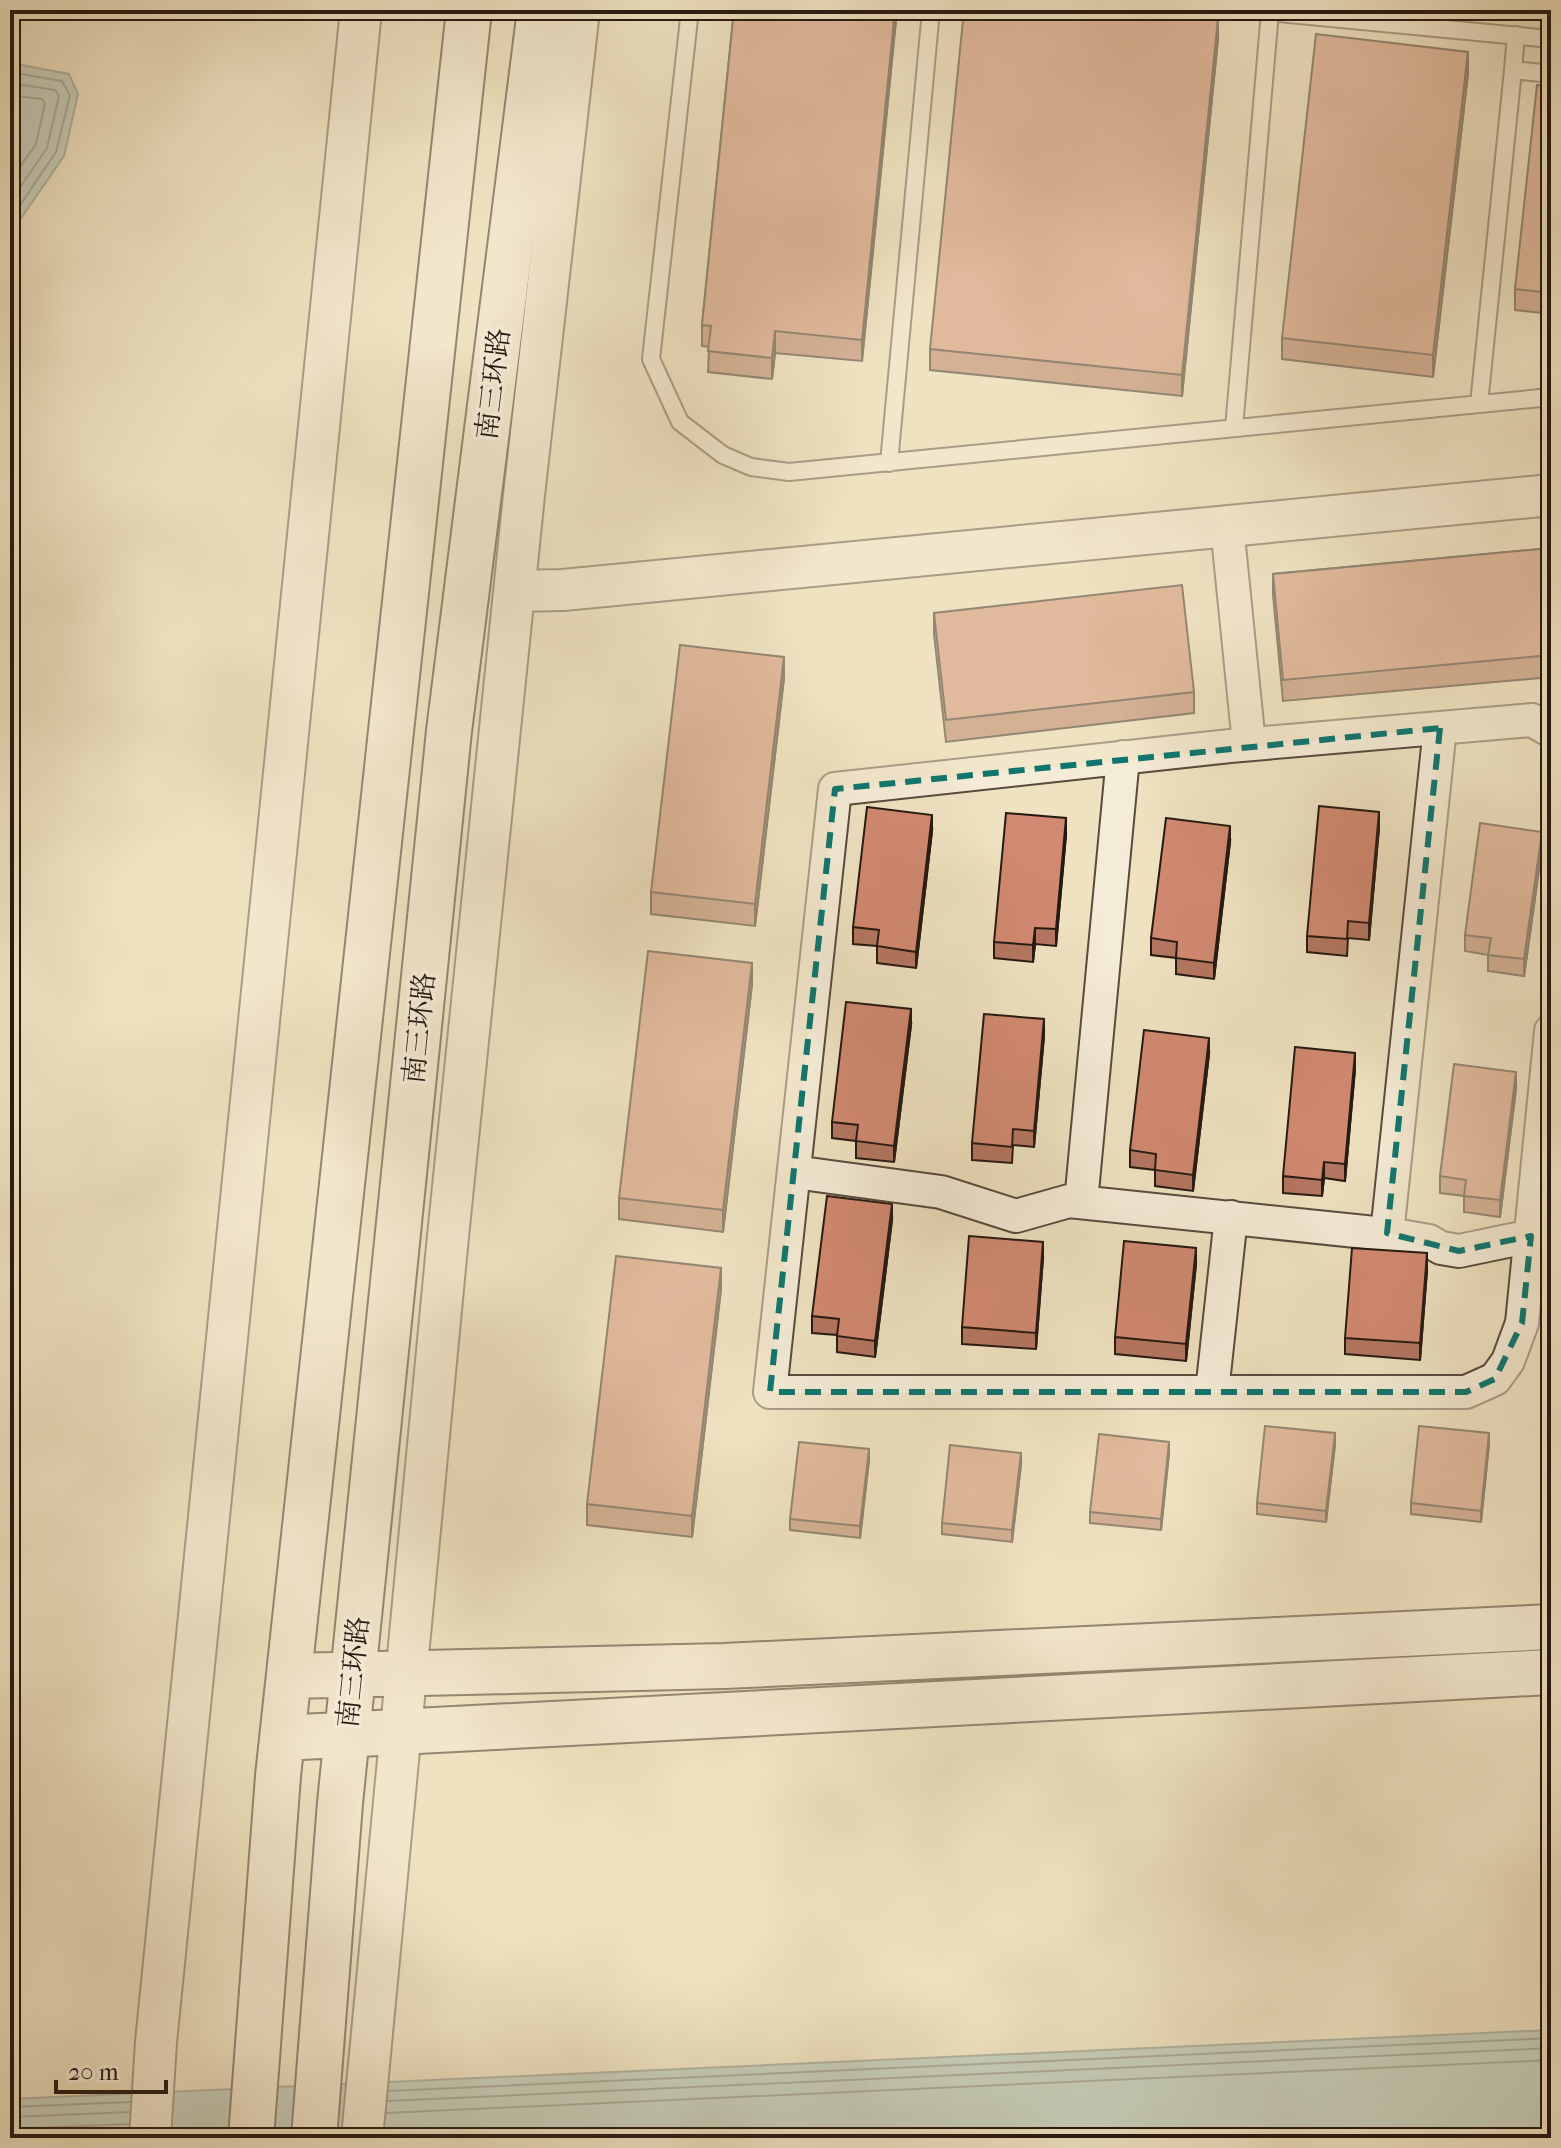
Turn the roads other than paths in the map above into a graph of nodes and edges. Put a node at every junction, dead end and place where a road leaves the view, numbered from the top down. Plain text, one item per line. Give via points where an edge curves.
1 (361, 10) edge
2 (469, 10) edge
3 (540, 10) edge
4 (579, 10) edge
5 (690, 10) edge
6 (931, 10) edge
7 (1246, 10) edge
8 (1270, 12) junction
9 (1358, 15) edge
10 (1516, 35) junction
11 (1551, 39) edge
12 (1513, 70) junction
13 (1551, 74) edge
14 (1551, 397) edge
15 (1479, 404) junction
16 (1234, 428) junction
17 (889, 463) junction
18 (1551, 495) edge
19 (1227, 526) junction
20 (514, 591) junction
21 (1440, 728) junction
22 (1551, 731) edge
23 (1249, 744) junction
24 (1123, 757) junction
25 (1551, 1031) edge
26 (794, 1172) junction
27 (1081, 1202) junction
28 (1231, 1217) junction
29 (1387, 1234) junction
30 (1531, 1236) junction
31 (1212, 1392) junction
32 (1551, 1627) edge
33 (1551, 1672) edge
34 (406, 1674) junction
35 (353, 1675) junction
36 (289, 1676) junction
37 (401, 1732) junction
38 (346, 1735) junction
39 (282, 1738) junction
40 (150, 2138) edge
41 (251, 2138) edge
42 (314, 2138) edge
43 (362, 2138) edge

1 - 40 street
2 - 36 main road
3 - 35 main road, 南三环路 via 449,731
4 - 20 street
5 - 17 lane via 651,359 680,422 723,455 751,467 789,472
6 - 17 lane
7 - 8 lane
8 - 9 lane
8 - 16 lane
9 - 10 lane
10 - 11 lane
10 - 12 lane
12 - 13 lane
12 - 15 lane
14 - 15 lane
15 - 16 lane
16 - 17 lane
18 - 19 street
19 - 20 street
19 - 23 street
20 - 34 street
21 - 22 street via 1532,720
21 - 23 street
21 - 29 street
23 - 24 street
24 - 26 street via 835,789
24 - 27 street
25 - 30 street
26 - 27 street via 941,1192 1016,1216
26 - 31 street via 770,1392
27 - 28 street
28 - 29 street
28 - 31 street
29 - 30 street via 1459,1251
30 - 31 street via 1522,1323 1495,1379 1466,1392
32 - 34 main road via 740,1665
33 - 37 main road
34 - 35 main road
34 - 37 street
35 - 36 main road
35 - 38 main road, 南三环路
36 - 39 main road
37 - 38 main road
37 - 43 street
38 - 39 main road
38 - 42 main road, 南三环路
39 - 41 main road

